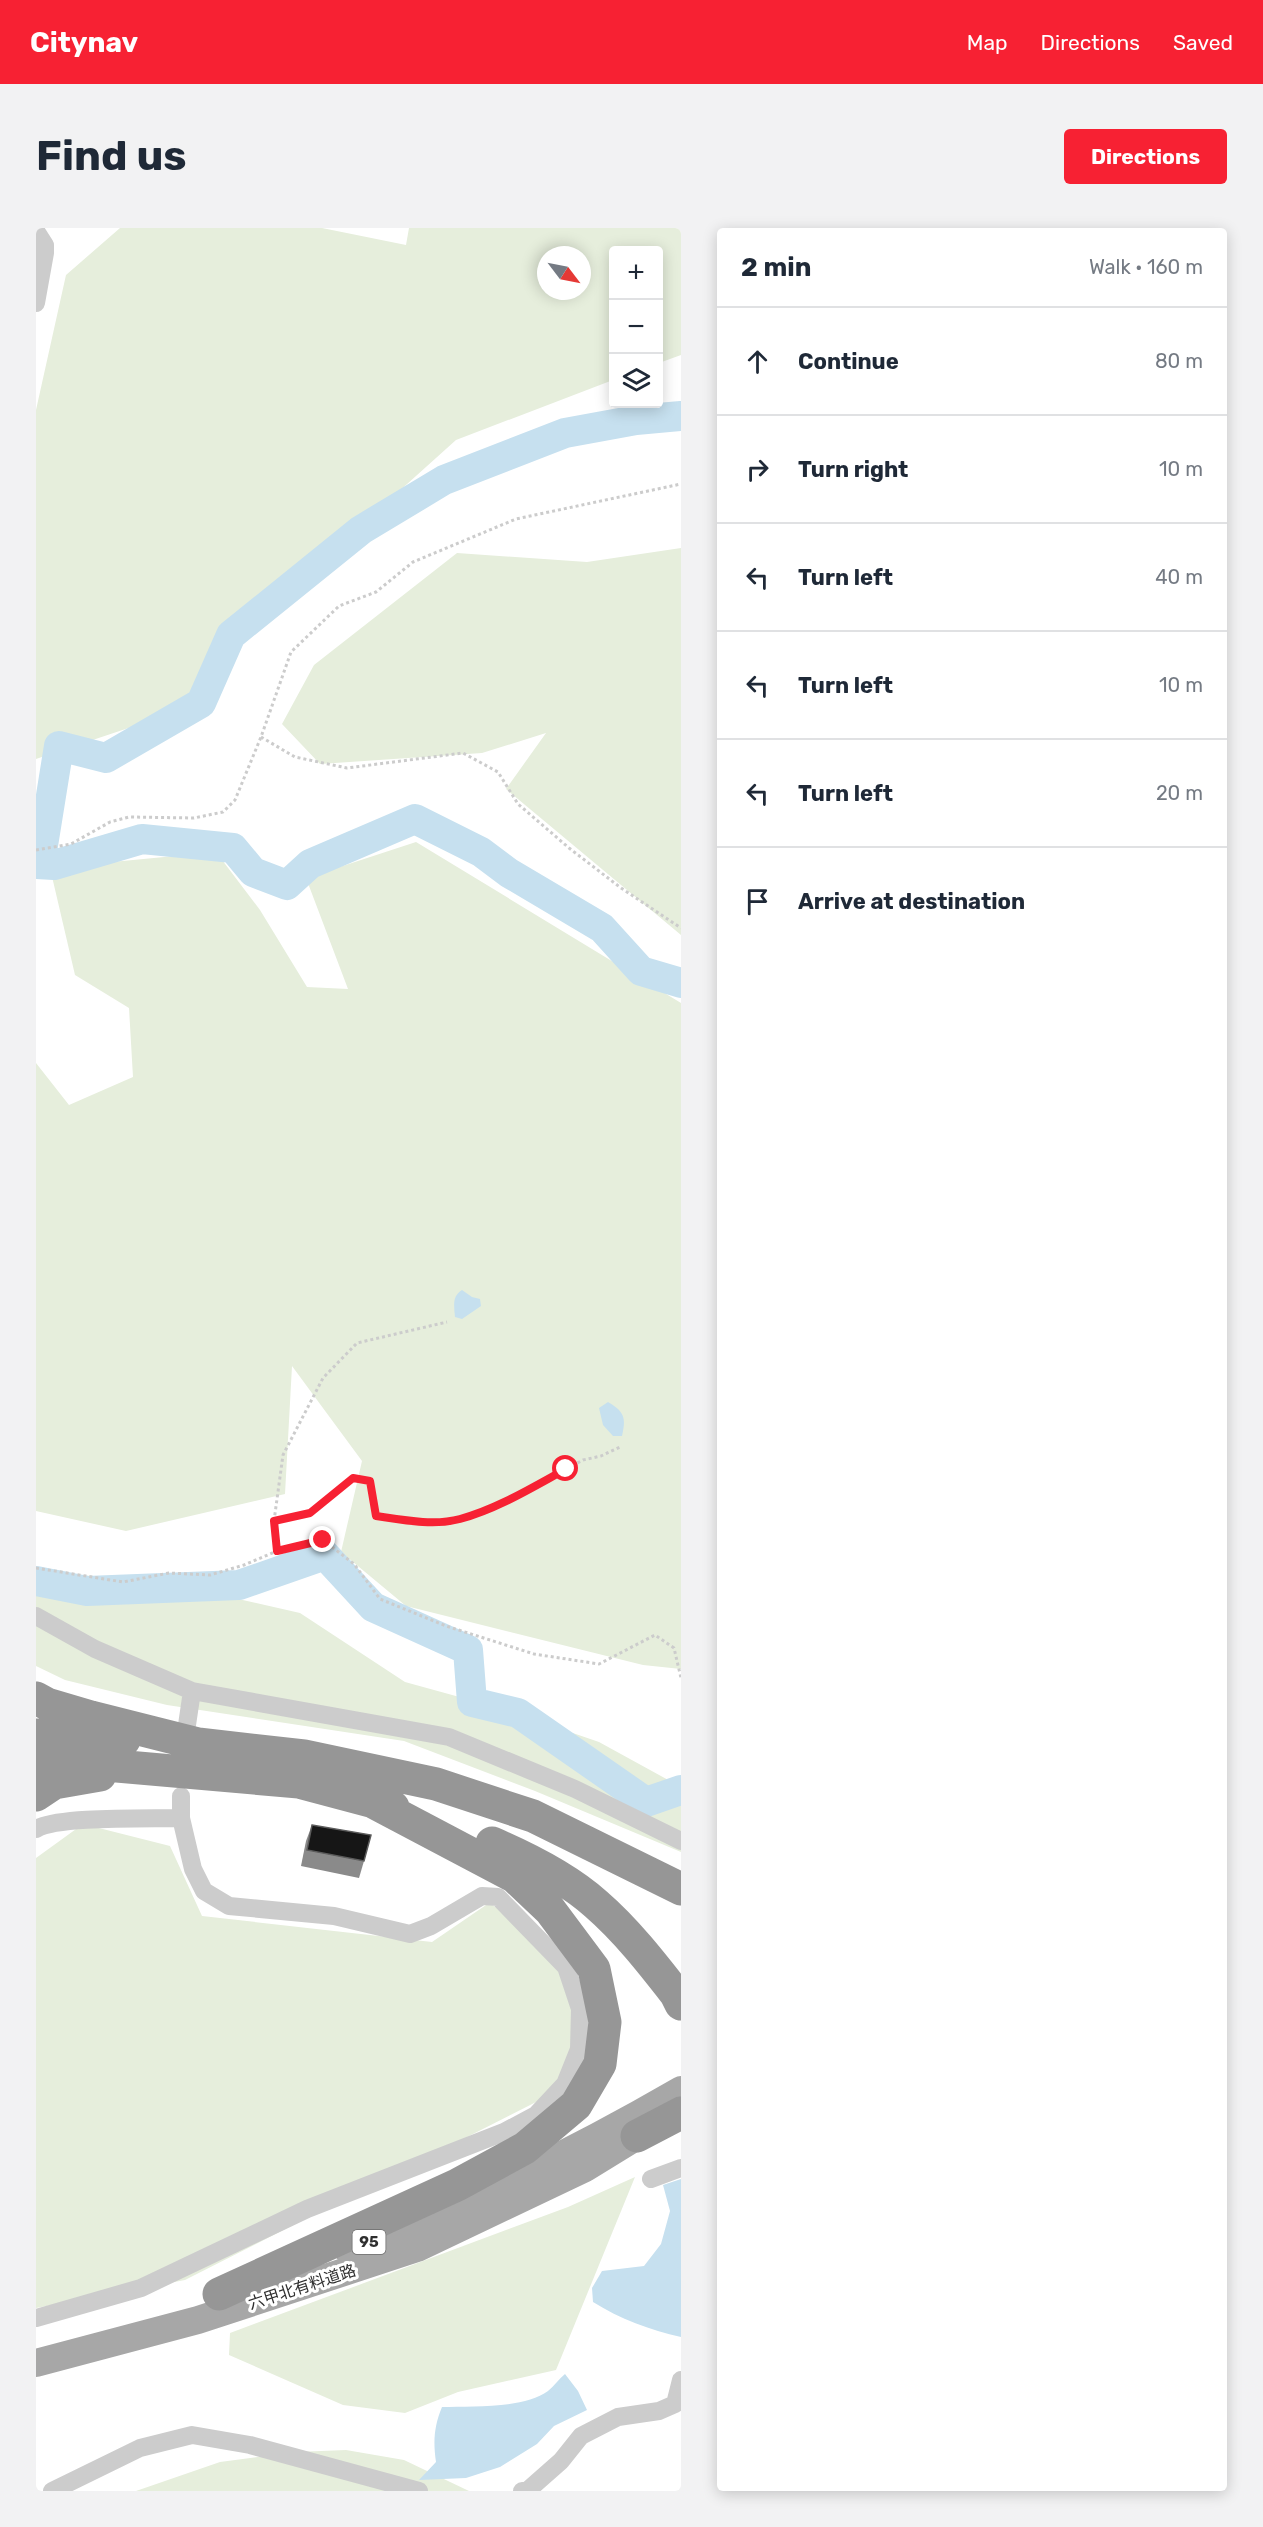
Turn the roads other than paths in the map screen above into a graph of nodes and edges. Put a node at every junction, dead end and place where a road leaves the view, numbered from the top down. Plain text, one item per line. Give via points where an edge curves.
1 (36, 231) edge
2 (36, 303) edge
3 (36, 1616) edge
4 (192, 1691) junction
5 (36, 1698) edge
6 (193, 1735) junction
7 (36, 1736) edge
8 (36, 1759) edge
9 (149, 1767) junction
10 (436, 1784) junction
11 (36, 1795) edge
12 (181, 1796) dead end
13 (373, 1802) junction
14 (181, 1818) junction
15 (36, 1828) edge
16 (681, 1842) edge
17 (681, 1889) edge
18 (681, 1974) edge
19 (681, 2004) edge
20 (681, 2090) edge
21 (681, 2111) edge
22 (637, 2136) joint
23 (681, 2168) edge
24 (651, 2179) dead end
25 (219, 2294) junction
26 (36, 2318) edge
27 (36, 2343) edge
28 (36, 2363) edge
29 (681, 2380) edge
30 (52, 2491) edge
31 (419, 2491) edge
32 (522, 2491) edge

1 - 2 street via 45,245 45,254
3 - 4 street via 95,1649
4 - 6 street
4 - 16 street via 449,1737 575,1789
5 - 6 highway via 91,1717
6 - 7 highway
6 - 10 highway
8 - 9 highway
9 - 11 highway via 54,1783
9 - 13 highway via 299,1782
10 - 17 highway via 533,1816
10 - 18 highway via 522,1834 596,1886 668,1955
12 - 14 street
13 - 19 highway via 439,1820 530,1860 617,1923
13 - 25 highway via 515,1877 550,1910 594,1970 605,2022 600,2064 576,2105 525,2148 458,2185
14 - 15 street via 84,1821
14 - 26 street via 193,1869 204,1891 229,1906 334,1916 410,1934 482,1896 498,1897 566,1967 580,2009 579,2049 565,2084 536,2115 504,2132 307,2209 141,2288
20 - 25 main road, 六甲北有料道路 / 95 via 556,2160 425,2221
21 - 22 highway
22 - 28 main road, 六甲北有料道路 / 95 via 585,2168 417,2248 198,2320
23 - 24 street
25 - 27 main road, 六甲北有料道路 / 95
29 - 32 street via 675,2404 659,2411 618,2417 581,2436 561,2461
30 - 31 street via 140,2448 192,2435 250,2445

